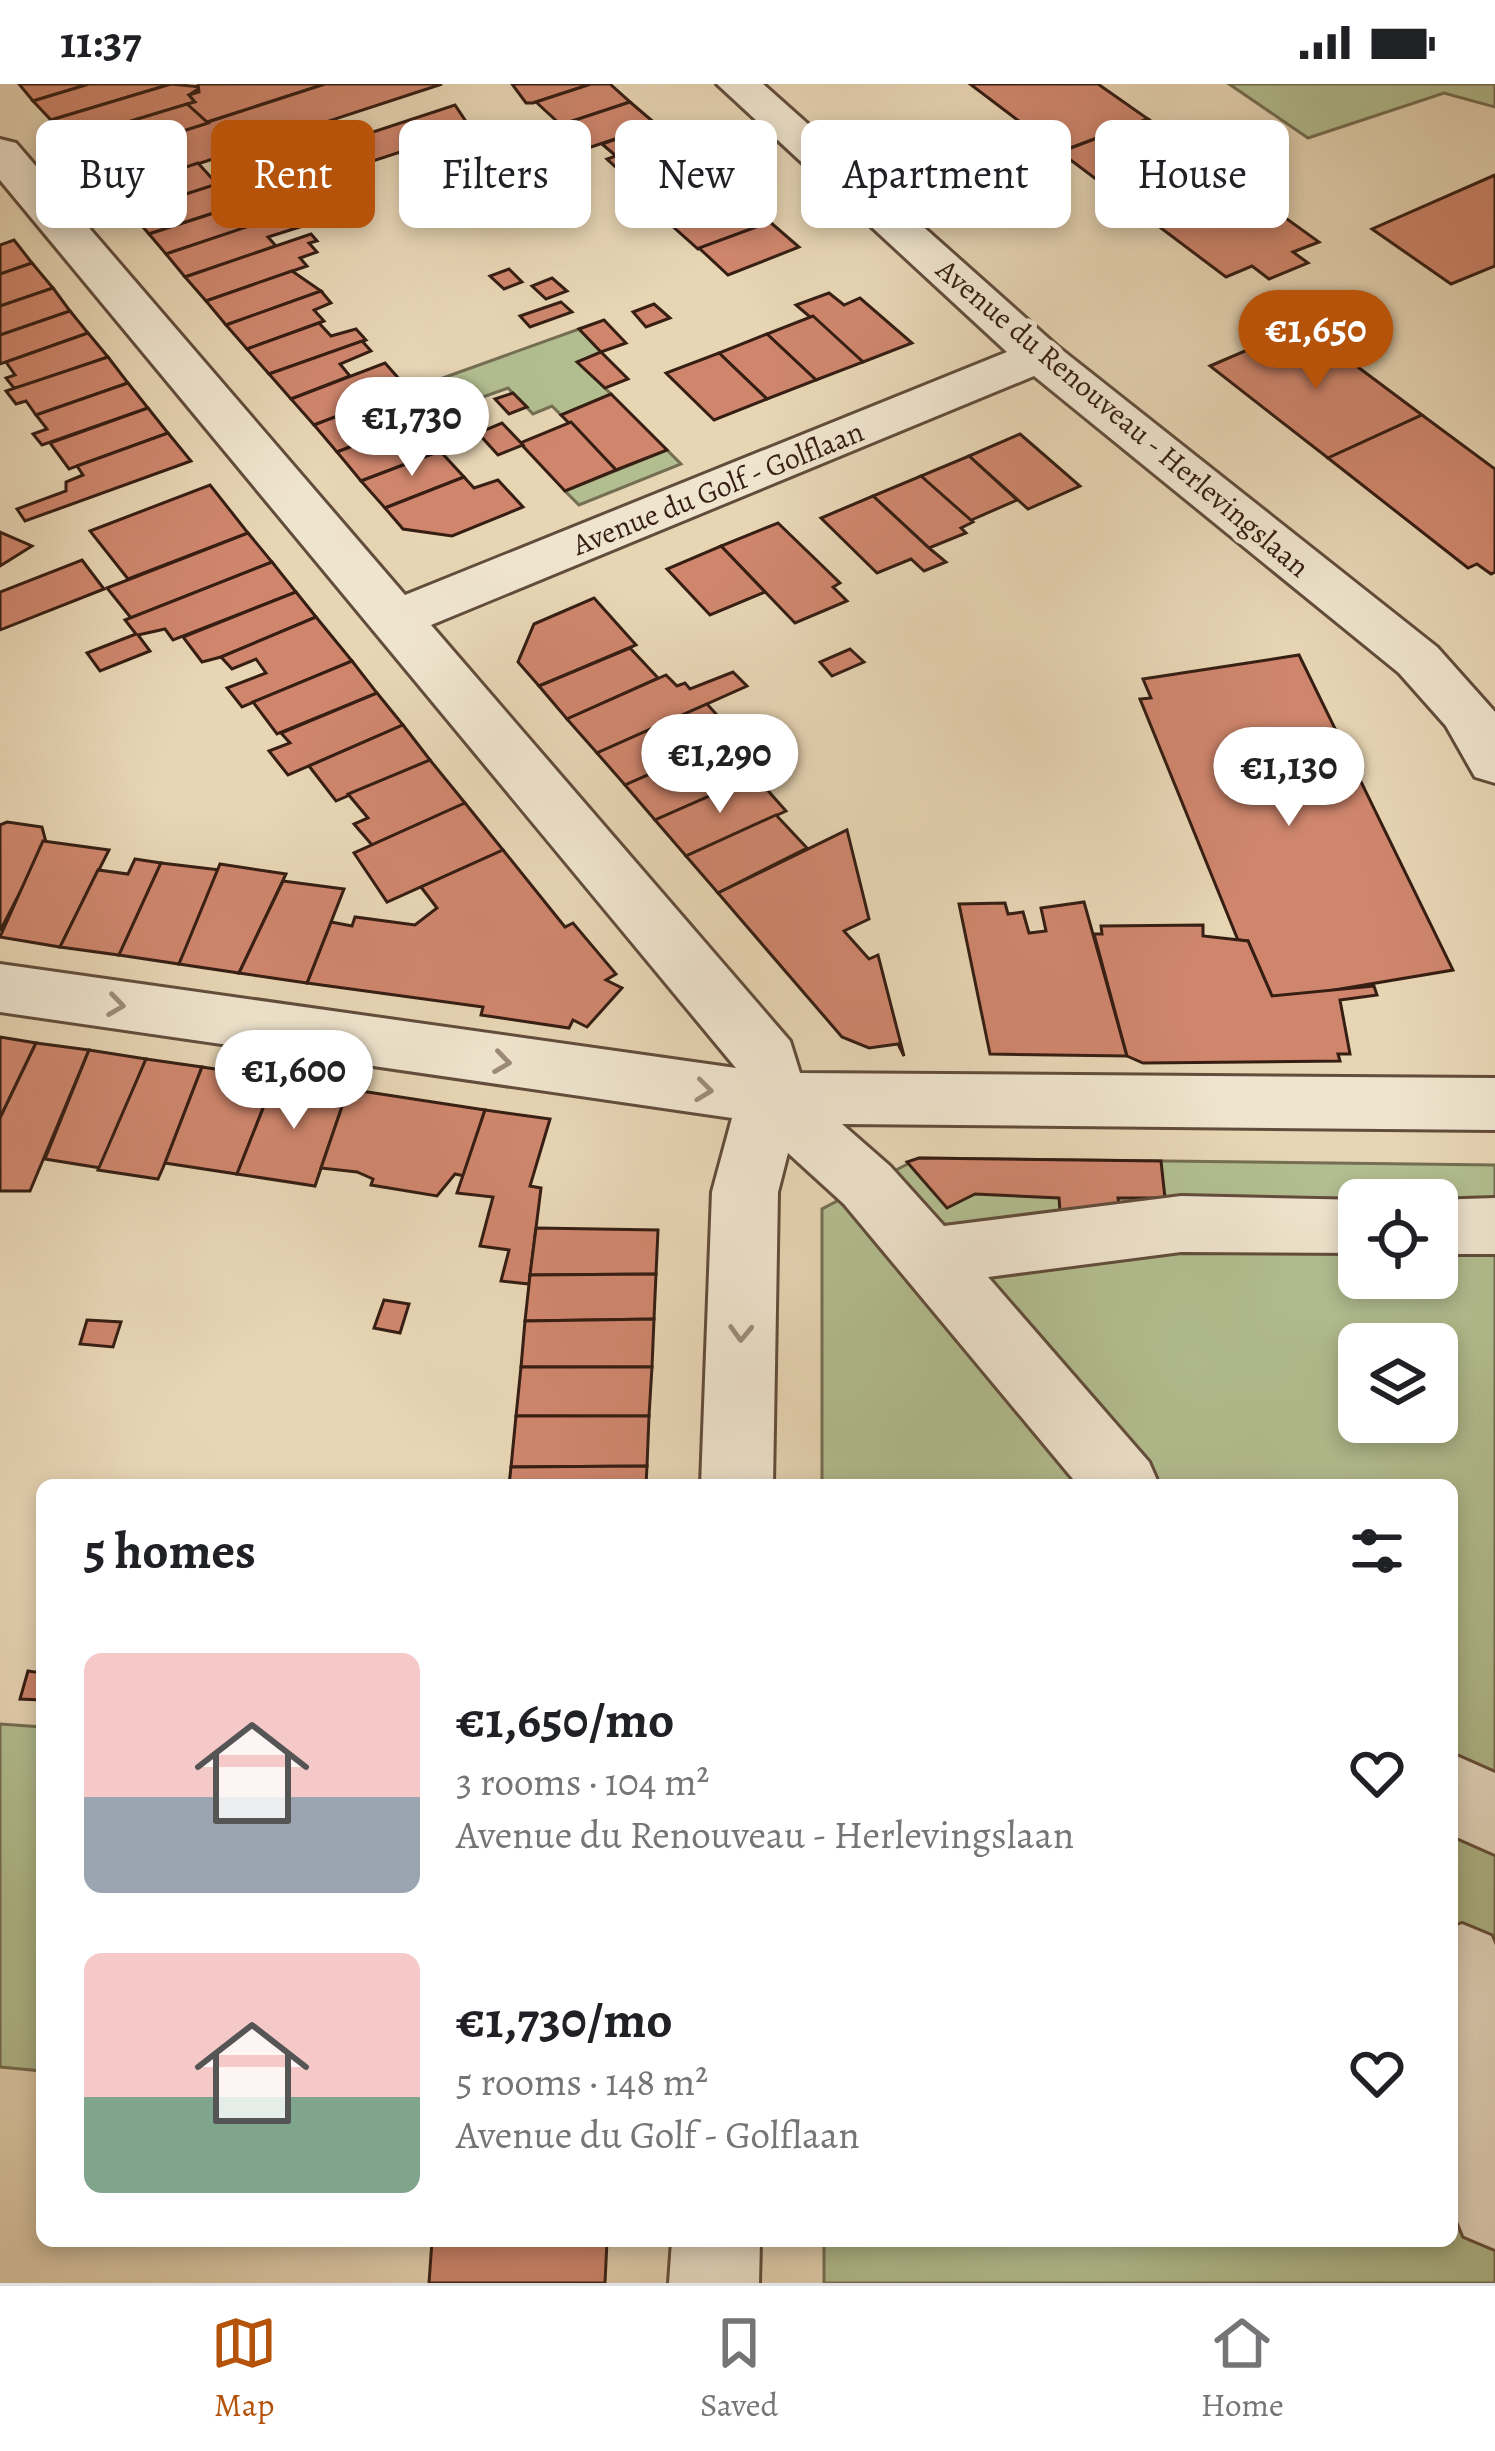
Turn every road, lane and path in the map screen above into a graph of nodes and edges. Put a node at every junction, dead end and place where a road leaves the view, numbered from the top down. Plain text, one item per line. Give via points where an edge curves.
1 (738, 84) edge
2 (0, 152) edge
3 (1040, 356) junction
4 (396, 619) junction
5 (1495, 763) edge
6 (0, 988) edge
7 (769, 1098) junction
8 (1495, 1104) edge
9 (1338, 1225) edge
10 (1458, 1226) edge
11 (1495, 1226) edge
12 (929, 1256) junction
13 (737, 1479) edge
14 (1118, 1479) edge
15 (1458, 1796) edge
16 (1495, 1815) edge
17 (1470, 1962) edge
18 (1495, 2205) edge
19 (716, 2247) edge
20 (714, 2283) edge

1 - 3 street, Avenue du Renouveau - Herlevingslaan
2 - 4 street
3 - 4 street, Avenue du Golf - Golflaan
3 - 5 street, Avenue du Renouveau - Herlevingslaan via 1418,660 1468,714
4 - 7 street via 768,1059
6 -> 7 street
7 - 8 street
7 - 12 street via 867,1185
7 -> 13 street via 746,1192
9 - 12 street via 1181,1223
10 - 11 street
12 - 14 street
15 - 16 street
17 - 18 street
19 - 20 street

